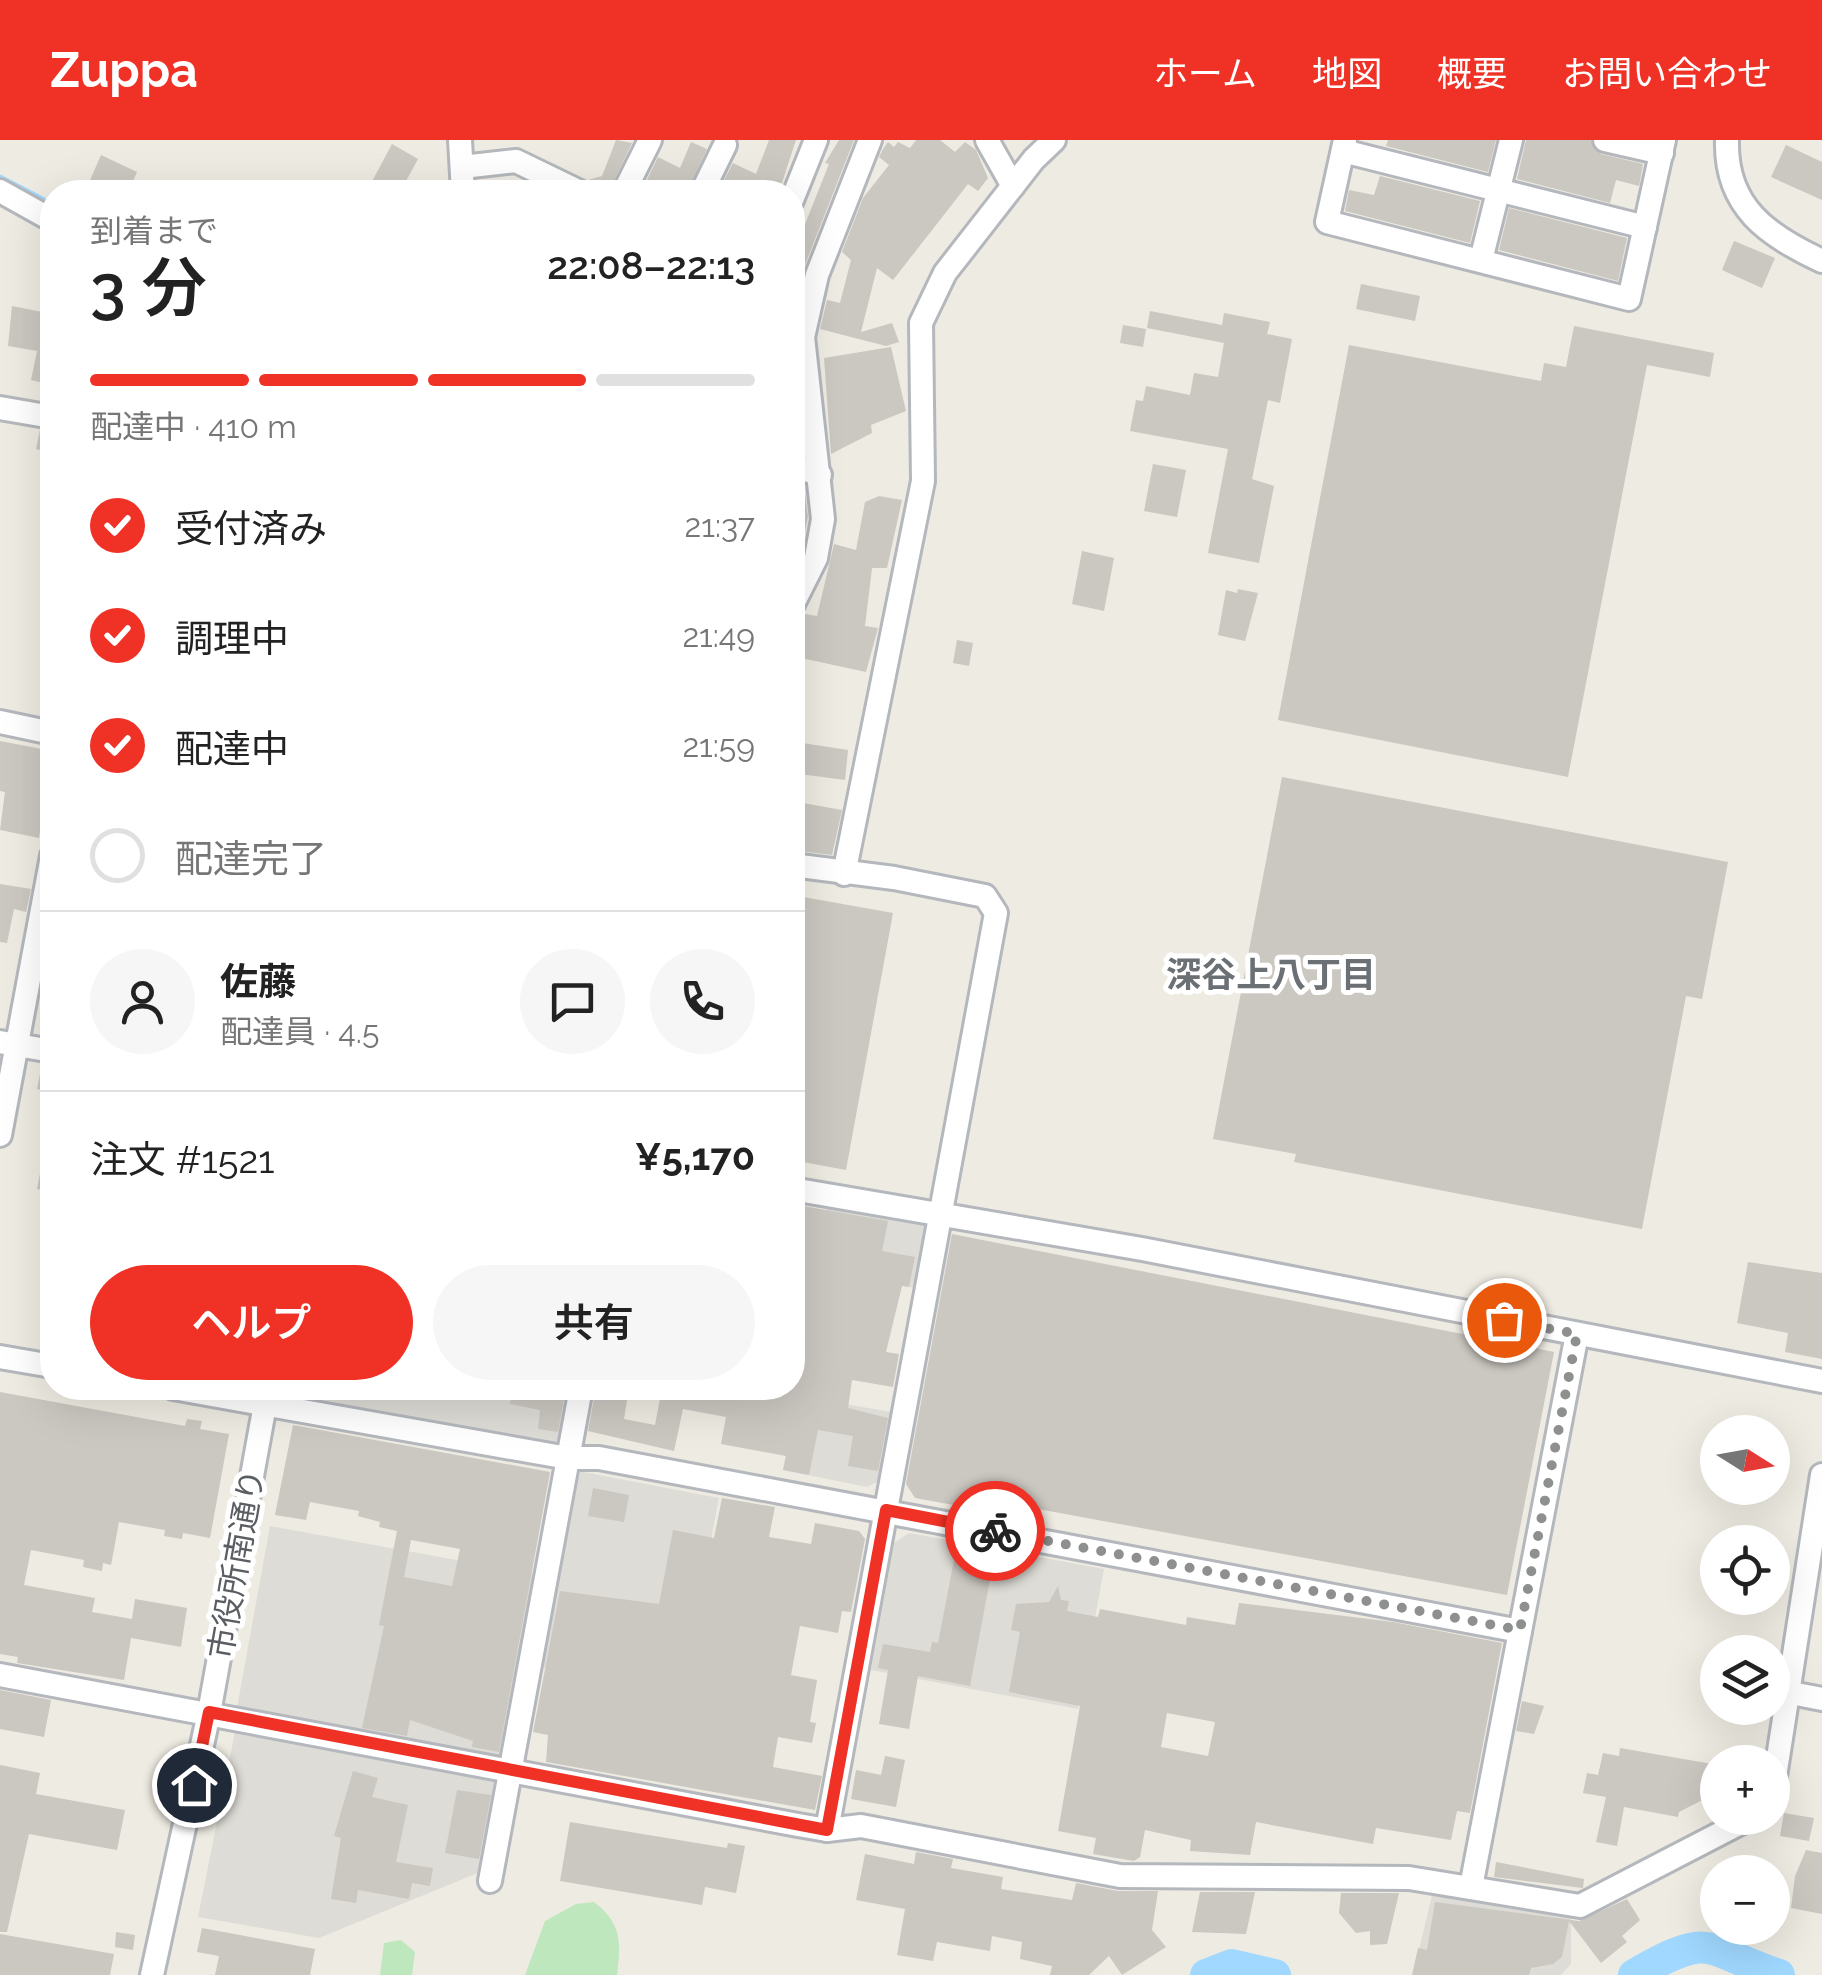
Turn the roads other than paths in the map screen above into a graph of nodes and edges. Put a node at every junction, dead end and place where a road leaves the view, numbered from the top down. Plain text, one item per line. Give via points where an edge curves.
1 (460, 140) edge
2 (650, 140) edge
3 (816, 140) edge
4 (870, 140) edge
5 (988, 140) edge
6 (1054, 140) edge
7 (1511, 140) edge
8 (1605, 140) edge
9 (1727, 140) edge
10 (725, 146) dead end
11 (1344, 146) edge
12 (1663, 146) edge
13 (462, 168) junction
14 (462, 180) edge
15 (555, 180) edge
16 (630, 180) edge
17 (708, 180) edge
18 (800, 180) edge
19 (1012, 186) junction
20 (0, 191) edge
21 (1498, 191) junction
22 (40, 213) edge
23 (1645, 227) junction
24 (1481, 260) junction
25 (1822, 261) edge
26 (805, 274) edge
27 (817, 276) junction
28 (805, 314) edge
29 (805, 380) edge
30 (0, 408) edge
31 (40, 415) edge
32 (805, 470) edge
33 (820, 475) junction
34 (805, 580) edge
35 (0, 722) edge
36 (40, 731) edge
37 (805, 867) edge
38 (844, 874) junction
39 (40, 907) edge
40 (8, 1043) edge
41 (40, 1049) edge
42 (0, 1136) edge
43 (805, 1191) edge
44 (940, 1215) junction
45 (1577, 1334) junction
46 (0, 1357) edge
47 (40, 1364) edge
48 (1822, 1381) edge
49 (265, 1400) edge
50 (285, 1400) edge
51 (579, 1400) edge
52 (568, 1458) junction
53 (1822, 1476) edge
54 (886, 1510) junction
55 (1520, 1630) junction
56 (1790, 1668) edge
57 (0, 1675) edge
58 (1790, 1693) edge
59 (1822, 1699) edge
60 (209, 1712) junction
61 (512, 1769) junction
62 (827, 1830) junction
63 (1717, 1835) edge
64 (490, 1881) dead end
65 (1472, 1887) junction
66 (152, 1975) edge

1 - 13 street
2 - 16 street
3 - 18 street
4 - 27 street
5 - 19 street
6 - 19 street
7 - 21 street
8 - 12 street
9 - 25 street via 1741,200 1758,223
10 - 17 street
11 - 21 street
11 - 24 street via 1327,222
12 - 23 street
13 - 14 street
13 - 15 street via 516,161
19 - 38 street via 945,273 921,322 922,480
20 - 22 street
21 - 23 street
21 - 24 street
23 - 24 street via 1629,299
26 - 27 street
27 - 28 street
29 - 33 street
30 - 31 street
32 - 33 street
33 - 34 street via 823,519
35 - 36 street
37 - 38 street
38 - 44 street via 894,878 994,903
39 - 40 street
40 - 41 street
40 - 42 street
43 - 44 street
44 - 45 street
44 - 54 street
45 - 48 street
45 - 55 street
46 - 47 street
49 - 60 street, 市役所南通り
50 - 52 street
51 - 52 street
52 - 54 street via 599,1458
52 - 61 street
53 - 56 street
54 - 55 street
54 - 62 street
55 - 65 street
57 - 60 street
58 - 59 street
60 - 61 street
60 - 66 street, 市役所南通り
61 - 62 street
61 - 64 street
62 - 65 street via 860,1826 1120,1876 1409,1878
63 - 65 street via 1580,1906

